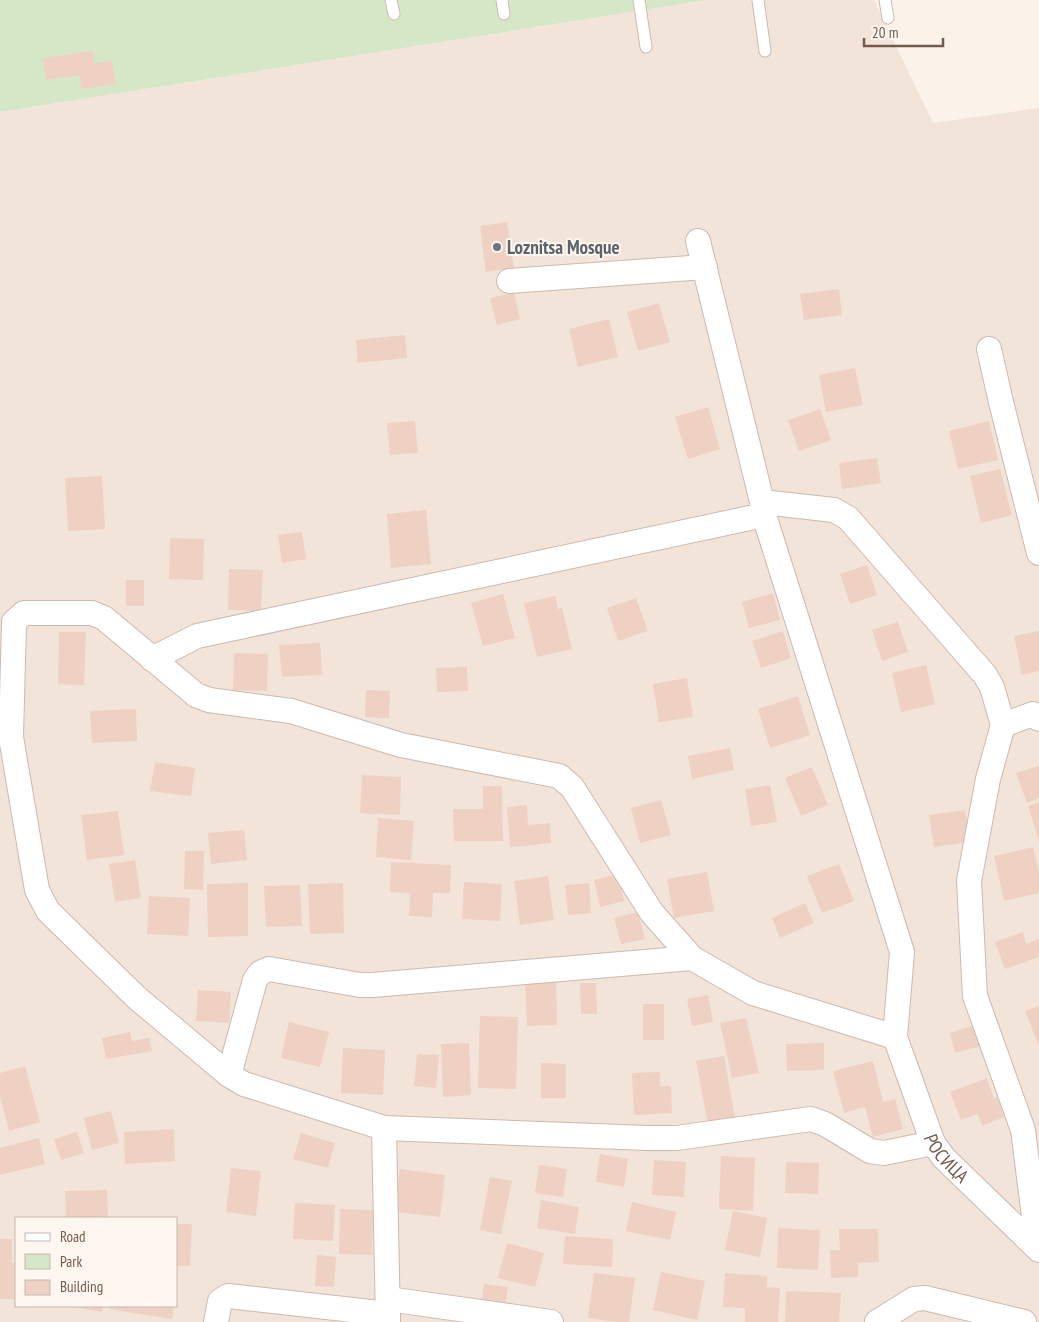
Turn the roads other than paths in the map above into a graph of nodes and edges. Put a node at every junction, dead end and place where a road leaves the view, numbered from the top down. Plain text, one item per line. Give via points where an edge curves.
1 (391, 0) edge
2 (502, 0) edge
3 (639, 0) edge
4 (758, 0) edge
5 (885, 0) edge
6 (394, 14) dead end
7 (504, 14) dead end
8 (888, 18) dead end
9 (646, 47) dead end
10 (765, 51) dead end
11 (698, 241) dead end
12 (705, 267) junction
13 (508, 281) dead end
14 (990, 349) dead end
15 (763, 508) junction
16 (1039, 553) edge
17 (152, 659) junction
18 (1037, 713) edge
19 (1003, 725) junction
20 (6, 736) edge
21 (692, 958) junction
22 (895, 1037) junction
23 (229, 1074) junction
24 (384, 1128) junction
25 (933, 1143) junction
26 (1038, 1249) edge
27 (388, 1312) edge
28 (216, 1322) edge
29 (550, 1322) edge
30 (877, 1322) edge
31 (1024, 1322) edge

1 - 6 lane
2 - 7 lane
3 - 9 lane
4 - 10 lane
5 - 8 lane
11 - 12 street
12 - 13 street
12 - 15 street
14 - 16 street
15 - 17 street via 196,636
15 - 19 street via 834,510 848,518 986,675
15 - 22 street via 902,952
17 - 20 street via 104,618 92,614 24,613 14,622
17 - 21 street via 196,696 209,700 291,711 401,746 559,776 572,787 652,913
18 - 19 street
19 - 26 street via 988,779 969,881 975,996 1023,1130
20 - 23 street via 37,890 48,911 136,998
21 - 22 street via 752,993
21 - 23 street via 373,985 269,969 255,980
22 - 25 street, РОСИЦА
23 - 24 street via 244,1084
24 - 25 street via 677,1138 811,1119 870,1152 884,1153
24 - 27 street
25 - 26 street, РОСИЦА via 944,1158
27 - 28 street via 228,1296 220,1301
27 - 29 street
30 - 31 street via 914,1299 925,1298

